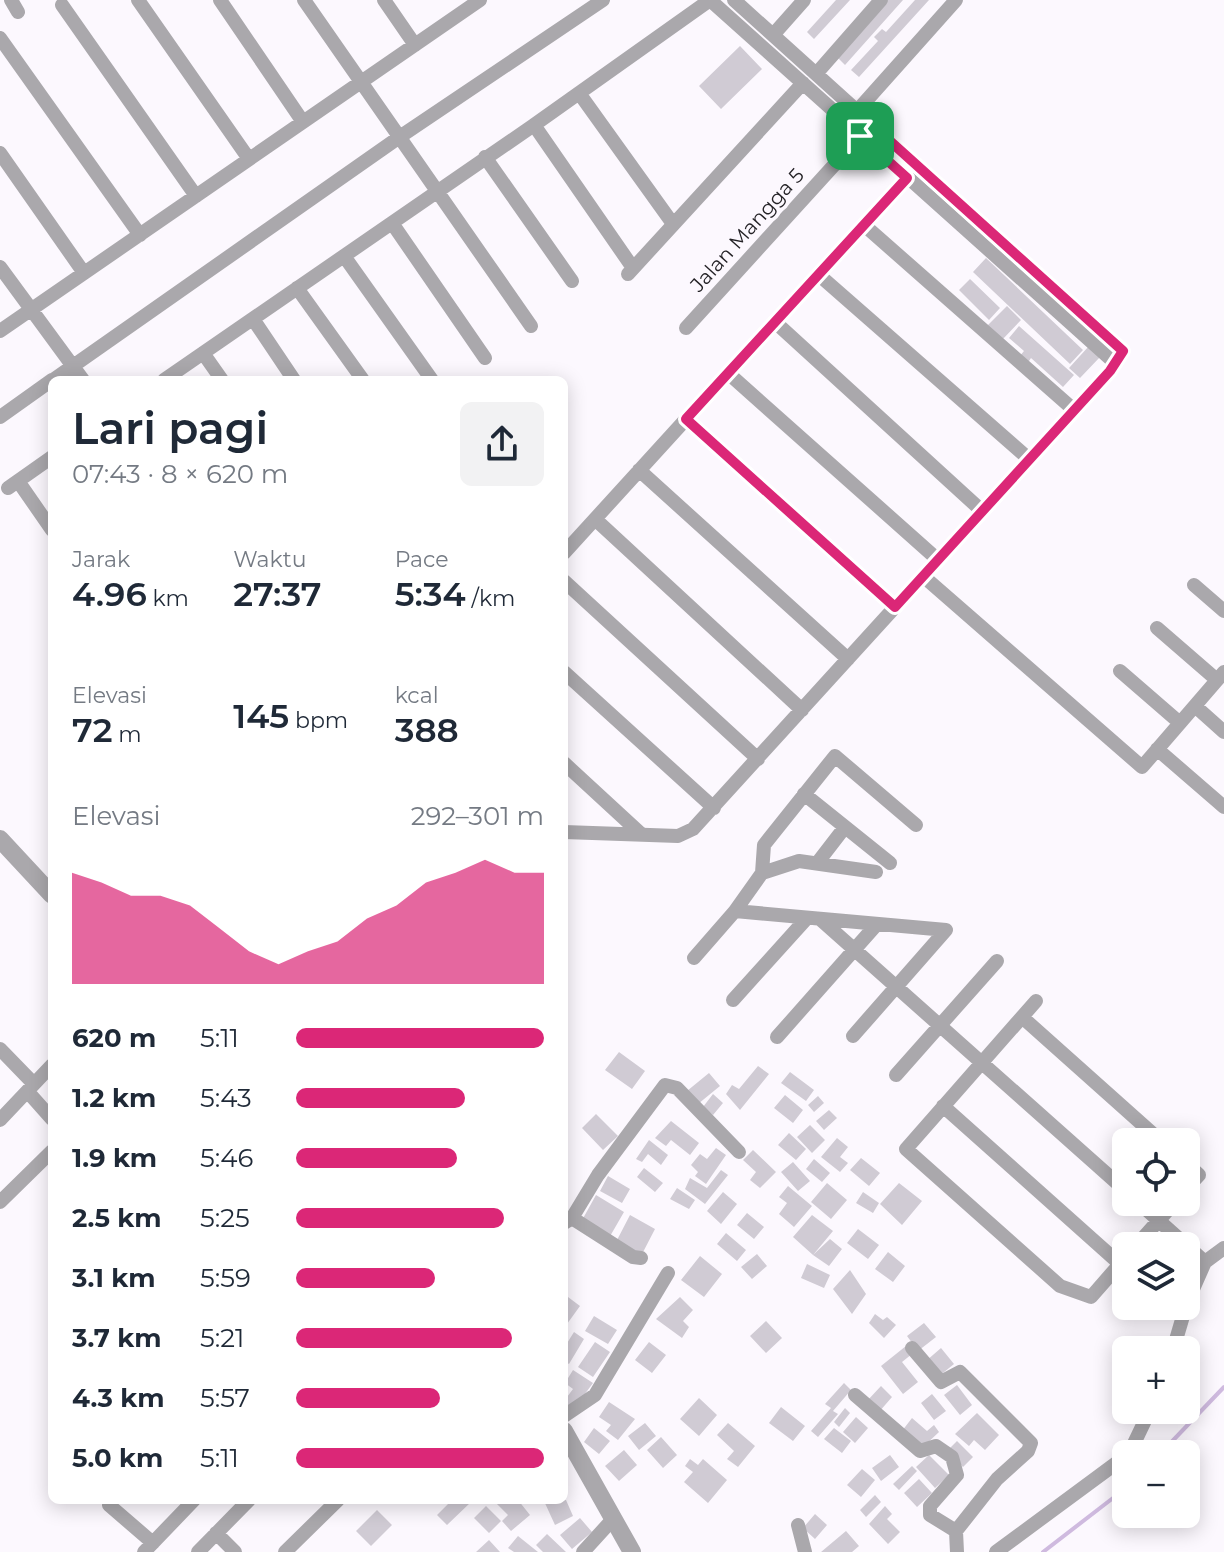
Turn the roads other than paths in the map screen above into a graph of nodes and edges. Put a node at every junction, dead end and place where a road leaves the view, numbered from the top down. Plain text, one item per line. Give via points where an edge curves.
1 (138, 0) edge
2 (220, 0) edge
3 (304, 0) edge
4 (384, 0) edge
5 (603, 0) edge
6 (734, 0) edge
7 (804, 0) edge
8 (881, 0) edge
9 (956, 0) edge
10 (470, 3) edge
11 (62, 5) dead end
12 (773, 35) junction
13 (0, 38) edge
14 (415, 45) junction
15 (816, 74) junction
16 (360, 83) junction
17 (803, 83) junction
18 (579, 93) junction
19 (857, 111) junction
20 (303, 122) junction
21 (871, 124) junction
22 (534, 125) junction
23 (401, 136) junction
24 (860, 136) junction
25 (0, 153) edge
26 (485, 157) junction
27 (249, 159) junction
28 (907, 178) junction
29 (440, 190) junction
30 (196, 196) junction
31 (392, 223) junction
32 (673, 224) junction
33 (864, 225) junction
34 (140, 235) junction
35 (344, 256) junction
36 (0, 267) edge
37 (84, 273) junction
38 (819, 275) junction
39 (572, 281) dead end
40 (297, 288) junction
41 (30, 310) junction
42 (253, 319) junction
43 (775, 322) junction
44 (531, 326) dead end
45 (686, 328) dead end
46 (0, 331) edge
47 (203, 353) junction
48 (485, 358) dead end
49 (1114, 362) junction
50 (73, 366) junction
51 (728, 373) junction
52 (58, 376) edge
53 (80, 376) edge
54 (170, 376) edge
55 (219, 376) edge
56 (291, 376) edge
57 (360, 376) edge
58 (429, 376) edge
59 (48, 383) edge
60 (1074, 410) junction
61 (0, 417) edge
62 (686, 419) junction
63 (1029, 459) junction
64 (48, 460) edge
65 (639, 470) junction
66 (982, 511) junction
67 (595, 519) junction
68 (48, 525) edge
69 (568, 549) edge
70 (937, 559) junction
71 (923, 576) junction
72 (568, 585) edge
73 (1194, 585) dead end
74 (895, 607) junction
75 (1224, 611) edge
76 (1157, 628) dead end
77 (848, 659) junction
78 (1120, 671) dead end
79 (568, 676) edge
80 (1220, 676) edge
81 (1195, 706) junction
82 (802, 710) junction
83 (1180, 723) junction
84 (1224, 732) edge
85 (1157, 749) junction
86 (758, 759) junction
87 (568, 767) edge
88 (804, 794) junction
89 (1224, 807) edge
90 (714, 808) junction
91 (916, 825) dead end
92 (845, 827) junction
93 (568, 832) edge
94 (641, 834) junction
95 (0, 839) edge
96 (818, 862) junction
97 (890, 863) dead end
98 (876, 872) dead end
99 (762, 873) junction
100 (48, 891) edge
101 (735, 911) junction
102 (813, 919) junction
103 (877, 924) junction
104 (854, 950) junction
105 (694, 958) dead end
106 (997, 961) dead end
107 (896, 987) junction
108 (733, 1000) dead end
109 (1036, 1001) dead end
110 (1022, 1017) junction
111 (940, 1026) junction
112 (853, 1036) dead end
113 (777, 1037) dead end
114 (0, 1049) edge
115 (982, 1063) junction
116 (48, 1069) edge
117 (896, 1075) dead end
118 (31, 1088) junction
119 (943, 1106) junction
120 (48, 1113) edge
121 (0, 1120) edge
122 (1146, 1128) edge
123 (739, 1152) dead end
124 (48, 1155) edge
125 (1112, 1179) edge
126 (0, 1202) edge
127 (1154, 1216) edge
128 (1163, 1216) edge
129 (1159, 1220) junction
130 (568, 1221) edge
131 (1148, 1232) edge
132 (1224, 1248) edge
133 (1112, 1251) edge
134 (641, 1258) dead end
135 (1205, 1262) junction
136 (668, 1273) dead end
137 (1112, 1273) edge
138 (1200, 1273) edge
139 (912, 1348) dead end
140 (855, 1395) dead end
141 (568, 1413) edge
142 (568, 1438) edge
143 (1112, 1466) edge
144 (110, 1504) edge
145 (190, 1504) edge
146 (245, 1504) edge
147 (334, 1504) edge
148 (613, 1519) junction
149 (798, 1525) dead end
150 (956, 1531) junction
151 (216, 1533) junction
152 (148, 1548) edge
153 (198, 1552) edge
154 (235, 1552) edge
155 (285, 1552) edge
156 (583, 1552) edge
157 (632, 1552) edge
158 (805, 1552) edge
159 (957, 1552) edge
160 (996, 1552) edge

1 - 27 street
2 - 20 street
3 - 16 street
4 - 14 street
5 - 23 street
6 - 12 street
7 - 12 street
8 - 15 street
9 - 19 street
10 - 14 street
11 - 30 street
12 - 15 street
13 - 34 street
14 - 16 street
15 - 19 street
16 - 20 street
16 - 23 street
17 - 18 street via 710,0
17 - 24 street
17 - 32 street
18 - 22 street
18 - 32 street
19 - 21 street
20 - 27 street
21 - 24 street, Jalan Mangga 5
21 - 49 street via 1123,351
22 - 26 street
22 - 32 street via 630,271
23 - 29 street
23 - 50 street
24 - 28 street
24 - 45 street, Jalan Mangga 5
25 - 37 street
26 - 29 street
26 - 39 street
27 - 30 street
28 - 33 street
28 - 49 street
29 - 31 street
29 - 44 street
30 - 34 street
31 - 35 street
31 - 48 street
33 - 38 street
33 - 60 street
34 - 37 street
35 - 40 street
35 - 58 street
36 - 41 street
37 - 41 street
38 - 43 street
38 - 63 street
40 - 42 street
40 - 57 street
41 - 46 street
41 - 50 street
42 - 47 street
42 - 56 street
43 - 51 street
43 - 66 street
47 - 54 street
47 - 55 street
49 - 60 street
50 - 52 street
50 - 53 street
51 - 62 street
51 - 70 street
59 - 61 street
60 - 63 street
62 - 65 street
62 - 74 street
63 - 66 street
64 - 68 street via 13,485
65 - 67 street
65 - 77 street
66 - 70 street
67 - 69 street
67 - 82 street
70 - 71 street
71 - 74 street
71 - 85 street via 1142,767
72 - 86 street
73 - 75 street
74 - 77 street
76 - 80 street
77 - 82 street
78 - 83 street
79 - 90 street
80 - 81 street
81 - 83 street
81 - 84 street
82 - 86 street
83 - 85 street
85 - 89 street
86 - 90 street
87 - 94 street
88 - 91 street via 835,756
88 - 92 street
88 - 99 street via 764,845
90 - 94 street via 686,834
92 - 96 street
92 - 97 street
93 - 94 street
95 - 100 street
96 - 98 street
96 - 99 street via 799,861
99 - 101 street
101 - 102 street
101 - 105 street
102 - 103 street
102 - 104 street
102 - 108 street
103 - 104 street
103 - 107 street via 946,930
104 - 107 street
104 - 113 street
106 - 111 street
107 - 111 street
107 - 112 street
109 - 110 street
110 - 115 street
110 - 122 street
111 - 115 street
111 - 117 street
114 - 118 street
115 - 119 street
115 - 125 street
116 - 118 street
118 - 120 street
118 - 121 street
119 - 133 street
119 - 137 street via 906,1149 1060,1286 1091,1297
123 - 130 street via 677,1088 665,1085
124 - 126 street
127 - 129 street
128 - 129 street
129 - 131 street
129 - 135 street
130 - 134 street
132 - 135 street
135 - 138 street
136 - 141 street via 595,1395
139 - 150 street via 941,1382 960,1372 1031,1443
140 - 150 street via 909,1445 920,1451 936,1446 952,1457 957,1475 930,1506 930,1515
142 - 148 street
143 - 160 street
144 - 152 street
145 - 152 street
146 - 151 street
147 - 155 street
148 - 156 street
148 - 157 street
149 - 158 street
150 - 159 street
151 - 153 street
151 - 154 street

